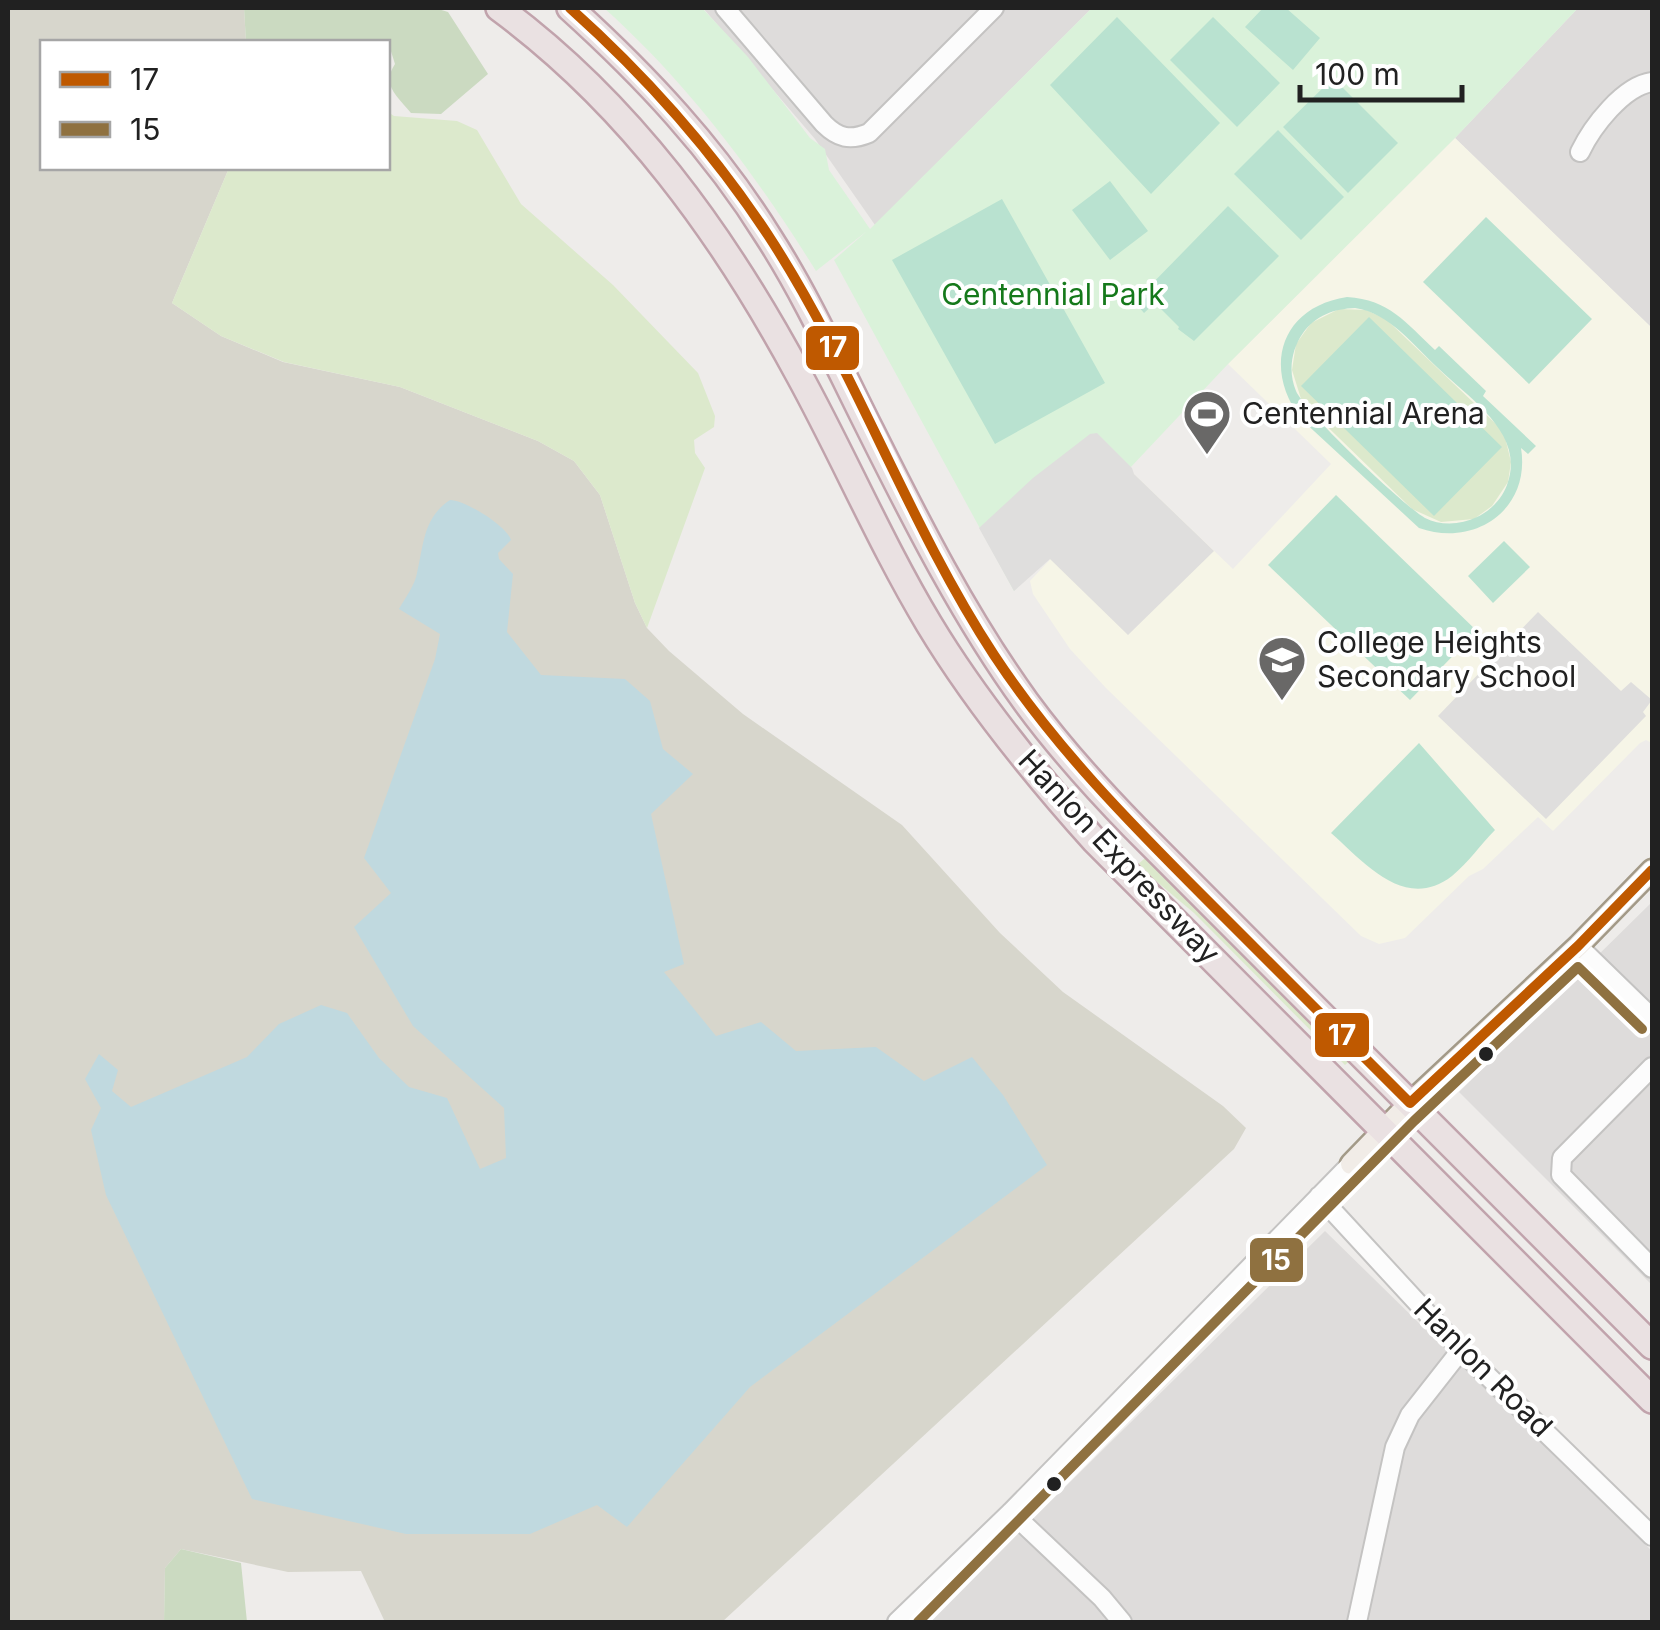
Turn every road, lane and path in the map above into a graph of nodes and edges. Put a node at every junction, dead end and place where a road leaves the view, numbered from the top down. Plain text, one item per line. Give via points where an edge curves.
1 (499, 8) edge
2 (570, 8) edge
3 (725, 8) edge
4 (994, 8) edge
5 (1652, 82) edge
6 (1580, 152) dead end
7 (1652, 870) edge
8 (1578, 946) junction
9 (1652, 1018) edge
10 (1652, 1067) edge
11 (1410, 1102) junction
12 (1384, 1132) junction
13 (1352, 1164) joint
14 (1319, 1196) junction
15 (1652, 1268) edge
16 (1652, 1346) edge
17 (1461, 1350) junction
18 (1652, 1400) edge
19 (1010, 1512) junction
20 (1652, 1536) edge
21 (896, 1622) edge
22 (1122, 1622) edge
23 (1358, 1622) edge

1 - 12 highway, Hanlon Expressway via 645,142 728,250 929,624 1034,773
2 - 11 highway, Hanlon Expressway via 696,135 769,238 993,654 1049,732 1135,828
3 - 4 street via 816,116 845,138 869,133
5 - 6 street via 1621,100
7 - 8 main road
8 - 9 street
8 - 11 main road
10 - 15 street via 1559,1166
11 - 12 main road
11 - 16 highway, Hanlon Expressway
12 - 13 main road
12 - 18 highway, Hanlon Expressway
13 - 14 street
14 - 17 street, Hanlon Road
14 - 19 street
17 - 20 street, Hanlon Road
17 - 23 street via 1410,1415 1395,1447
19 - 21 street
19 - 22 street

